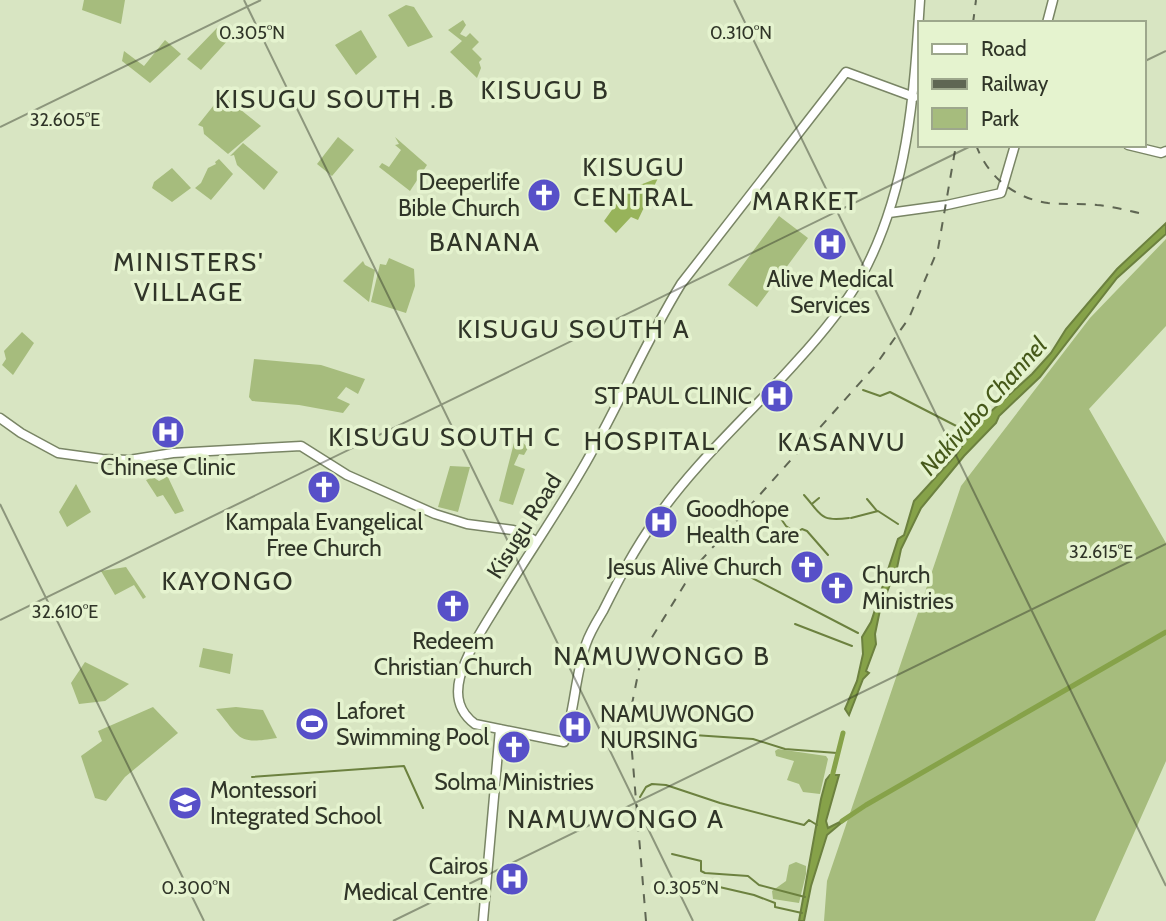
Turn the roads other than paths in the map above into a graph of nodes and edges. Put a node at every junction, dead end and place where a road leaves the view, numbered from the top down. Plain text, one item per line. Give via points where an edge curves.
1 (920, 0) edge
2 (1053, 0) edge
3 (919, 21) edge
4 (1048, 21) edge
5 (918, 32) edge
6 (914, 97) junction
7 (1014, 147) edge
8 (1136, 147) edge
9 (1166, 151) edge
10 (889, 213) junction
11 (0, 418) edge
12 (537, 542) junction
13 (500, 729) junction
14 (483, 921) edge

1 - 3 street
2 - 4 street
5 - 6 street
6 - 10 street
6 - 12 street, Kisugu Road via 846,72 681,284 602,436
7 - 10 street via 1001,193
8 - 9 street
10 - 13 street, Kisugu Road via 870,261 844,303 796,363 718,443 639,544 586,643 564,742
11 - 12 street via 58,453 102,460 301,446 347,475 435,514 513,530
12 - 13 street, Kisugu Road via 487,622 460,677 458,700 466,717 475,724
13 - 14 street

